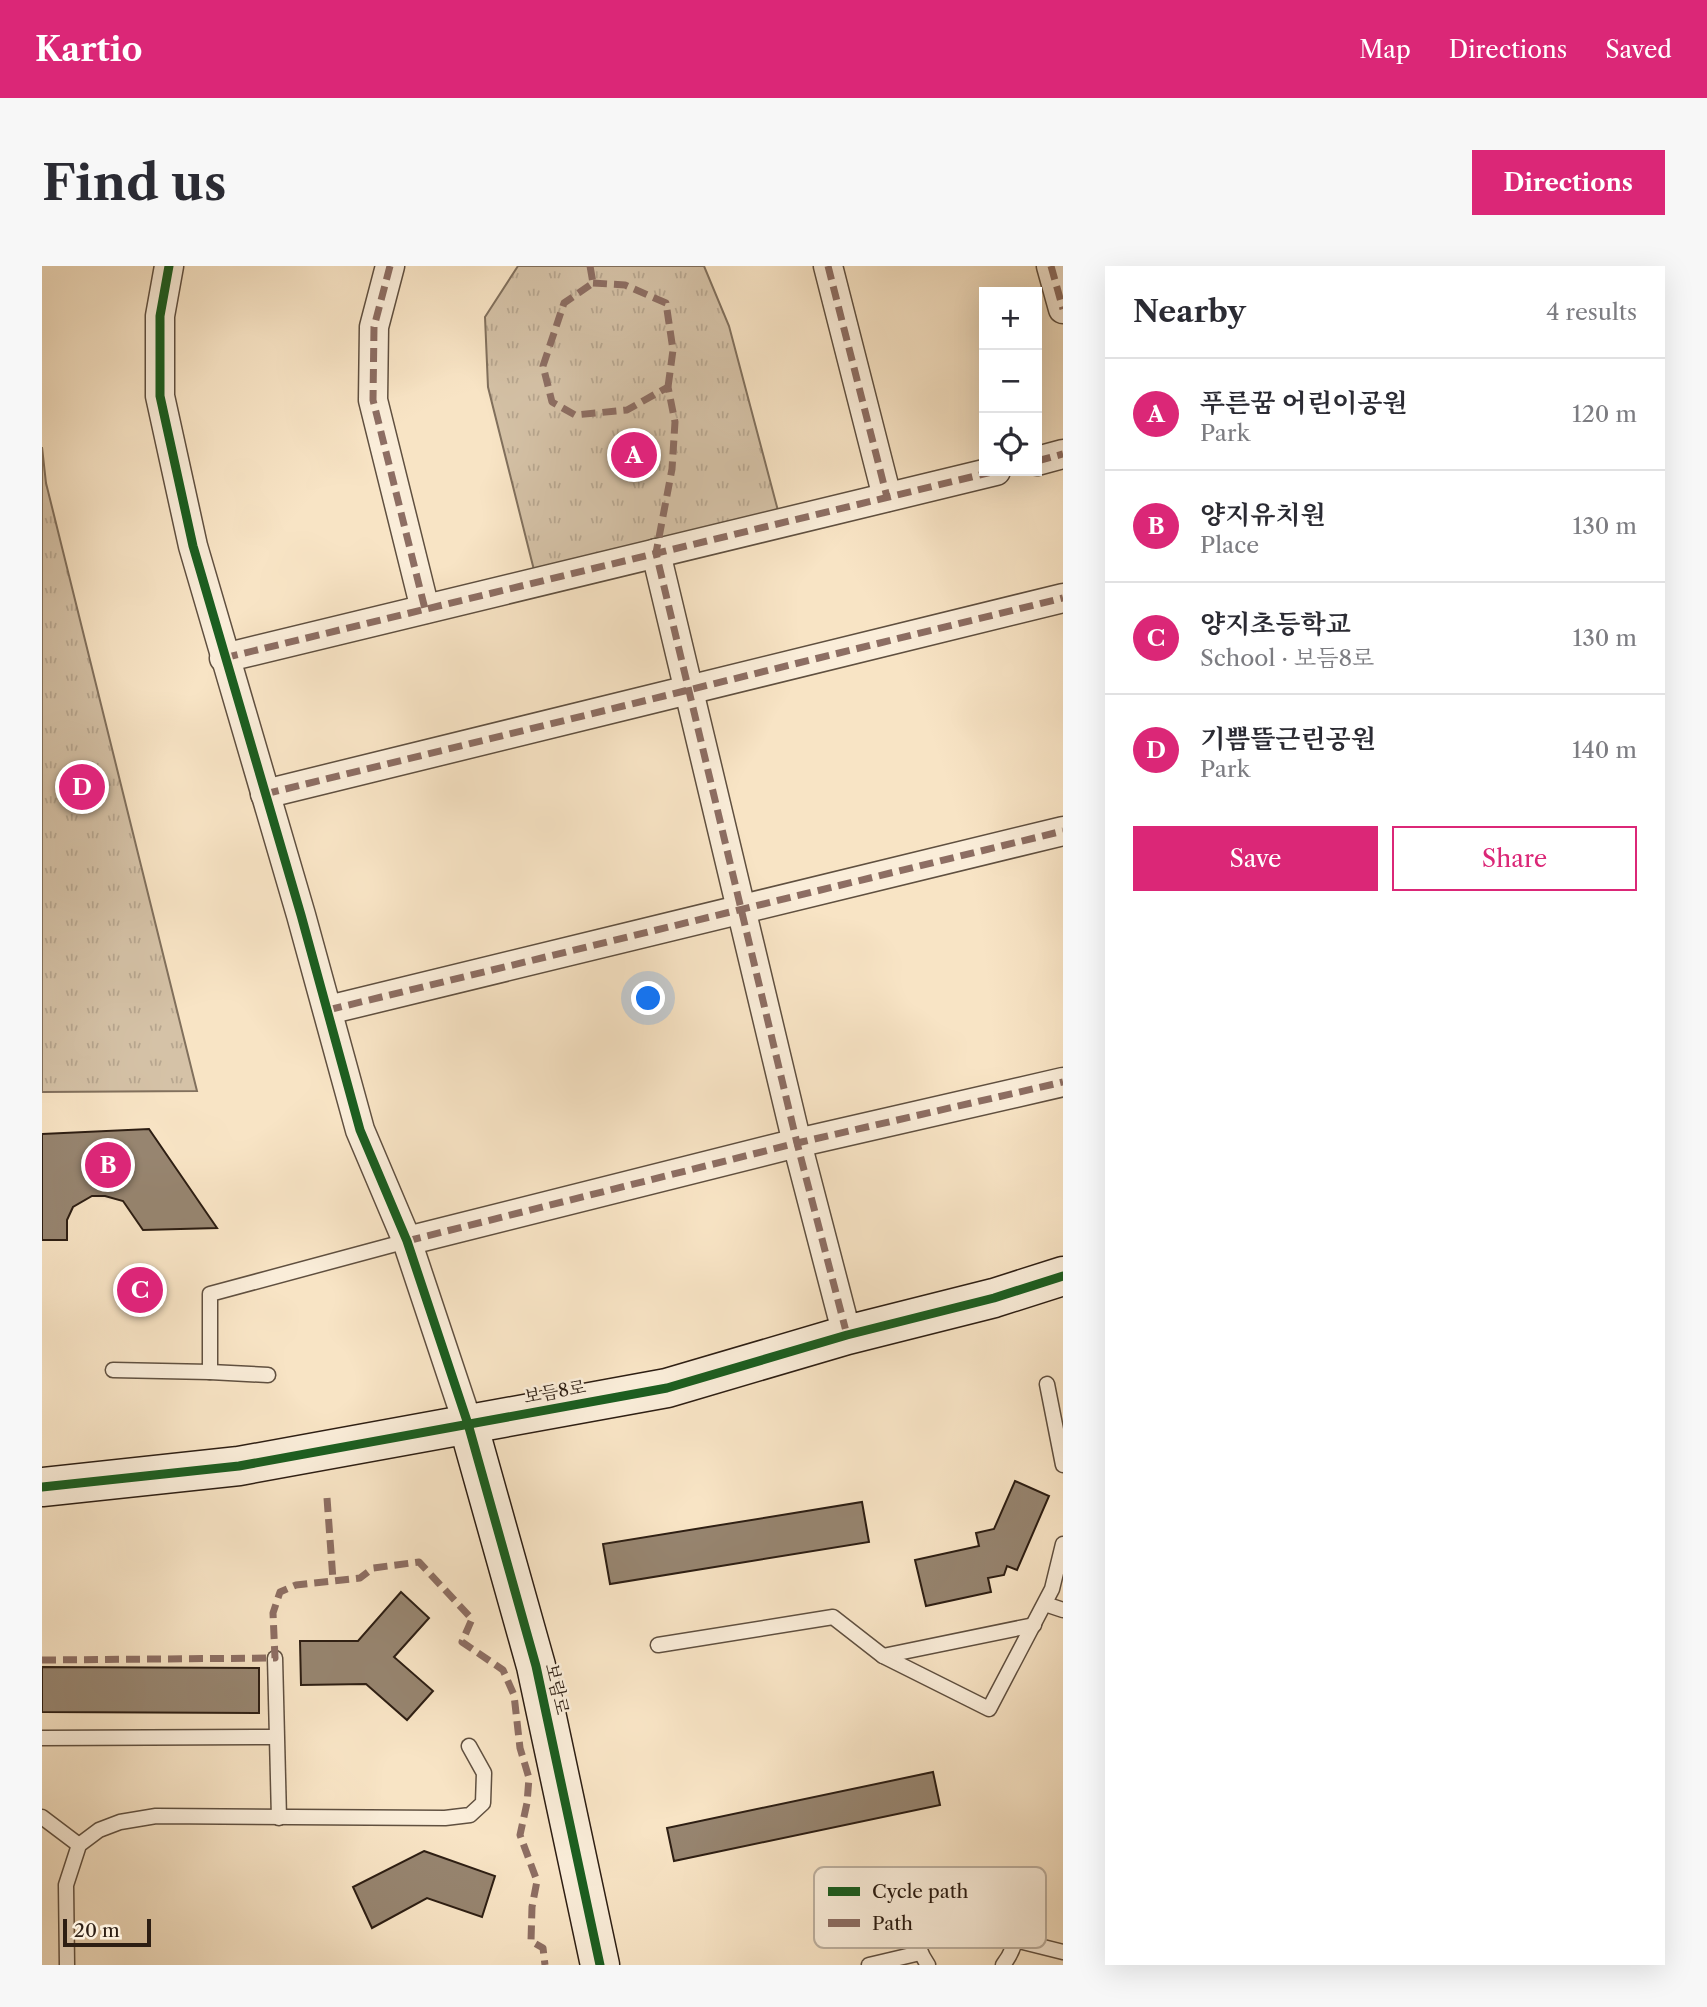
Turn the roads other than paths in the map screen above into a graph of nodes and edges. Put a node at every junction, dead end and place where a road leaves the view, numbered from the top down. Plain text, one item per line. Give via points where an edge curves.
1 (169, 266) edge
2 (828, 266) edge
3 (1051, 266) edge
4 (388, 267) edge
5 (1063, 309) edge
6 (1063, 454) edge
7 (1042, 460) edge
8 (979, 475) edge
9 (887, 497) junction
10 (656, 553) junction
11 (1063, 598) edge
12 (425, 609) junction
13 (224, 658) junction
14 (689, 690) junction
15 (265, 794) junction
16 (1063, 831) edge
17 (741, 910) junction
18 (328, 1010) junction
19 (1063, 1082) edge
20 (797, 1143) junction
21 (407, 1241) junction
22 (1063, 1276) edge
23 (847, 1335) junction
24 (113, 1370) dead end
25 (211, 1372) junction
26 (268, 1375) dead end
27 (1047, 1384) dead end
28 (468, 1424) junction
29 (1063, 1465) edge
30 (42, 1488) edge
31 (1063, 1544) edge
32 (1045, 1604) junction
33 (1063, 1610) edge
34 (1034, 1625) junction
35 (658, 1645) dead end
36 (883, 1656) junction
37 (275, 1658) dead end
38 (276, 1737) junction
39 (42, 1738) edge
40 (469, 1746) dead end
41 (42, 1817) edge
42 (279, 1818) junction
43 (79, 1845) junction
44 (1012, 1948) edge
45 (1046, 1948) edge
46 (1063, 1952) edge
47 (924, 1959) edge
48 (67, 1965) edge
49 (600, 1965) edge
50 (869, 1965) edge
51 (1003, 1965) edge

1 - 13 street via 160,316 160,396 193,546
2 - 9 street
3 - 5 street
4 - 12 street via 374,327 373,400
6 - 7 street
8 - 9 street
9 - 10 street
10 - 12 street
10 - 14 street
11 - 14 street
12 - 13 street
13 - 15 street
14 - 15 street
14 - 17 street
15 - 18 street
16 - 17 street
17 - 18 street
17 - 20 street
18 - 21 street via 360,1130
19 - 20 street
20 - 21 street
20 - 23 street
21 - 25 lane via 211,1294
21 - 28 street
22 - 23 street, 보듬8로
23 - 28 street, 보듬8로 via 667,1388
24 - 25 lane
25 - 26 lane
27 - 29 lane
28 - 30 street, 보듬8로 via 239,1466
28 - 49 street, 보람로 via 536,1666
31 - 32 lane
32 - 33 lane
32 - 34 lane
34 - 36 lane
34 - 36 lane via 989,1709
35 - 36 lane via 833,1617
37 - 38 lane
38 - 39 lane
38 - 42 lane
40 - 42 lane via 484,1773 483,1803 470,1815
41 - 43 lane
42 - 43 lane via 156,1816 120,1822
43 - 48 lane via 66,1885
44 - 51 lane
45 - 46 lane
47 - 50 lane

